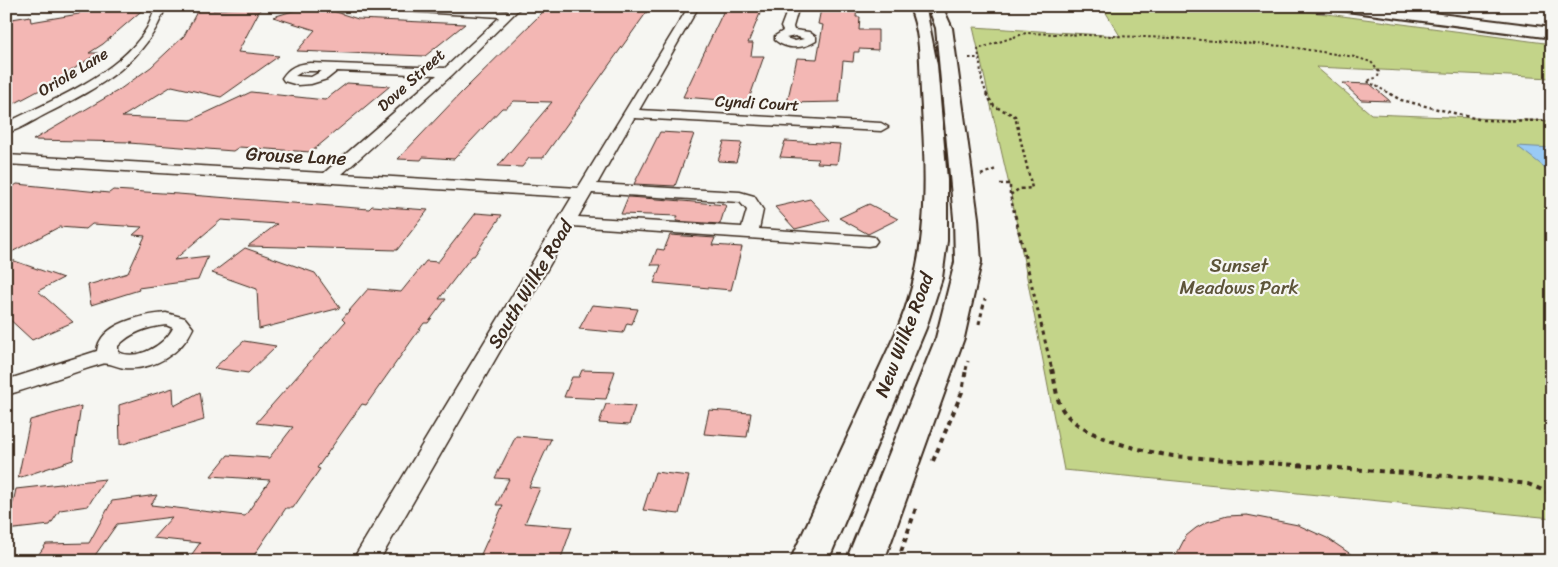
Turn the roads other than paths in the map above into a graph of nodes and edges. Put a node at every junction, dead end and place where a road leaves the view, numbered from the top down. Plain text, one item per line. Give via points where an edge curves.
1 (161, 6) edge
2 (372, 6) edge
3 (694, 6) edge
4 (794, 6) edge
5 (916, 6) edge
6 (935, 6) edge
7 (1339, 6) edge
8 (512, 10) edge
9 (790, 33) dead end
10 (1552, 33) edge
11 (329, 69) dead end
12 (448, 72) junction
13 (631, 114) junction
14 (882, 127) dead end
15 (6, 129) edge
16 (6, 159) edge
17 (328, 178) junction
18 (586, 190) junction
19 (567, 221) junction
20 (749, 234) junction
21 (868, 241) dead end
22 (107, 355) dead end
23 (6, 388) edge
24 (365, 561) edge
25 (809, 561) edge
26 (865, 561) edge

1 - 15 street, Oriole Lane via 151,31 127,58 91,83
2 - 8 street
3 - 13 street, South Wilke Road
4 - 9 street via 787,27
5 - 25 main road, New Wilke Road via 923,24 936,170 936,228 932,262 926,290 905,344
6 - 26 main road, New Wilke Road via 944,28 968,262 950,338
7 - 10 main road
8 - 12 street, Dove Street
11 - 12 street
12 - 17 street, Dove Street
13 - 14 street, Cyndi Court
13 - 18 street, South Wilke Road
16 - 17 street, Grouse Lane
17 - 18 street, Grouse Lane
18 - 19 street, South Wilke Road
18 - 20 street, Grouse Lane via 748,199 755,210
19 - 20 street
19 - 24 street, South Wilke Road
20 - 21 street
22 - 23 street

